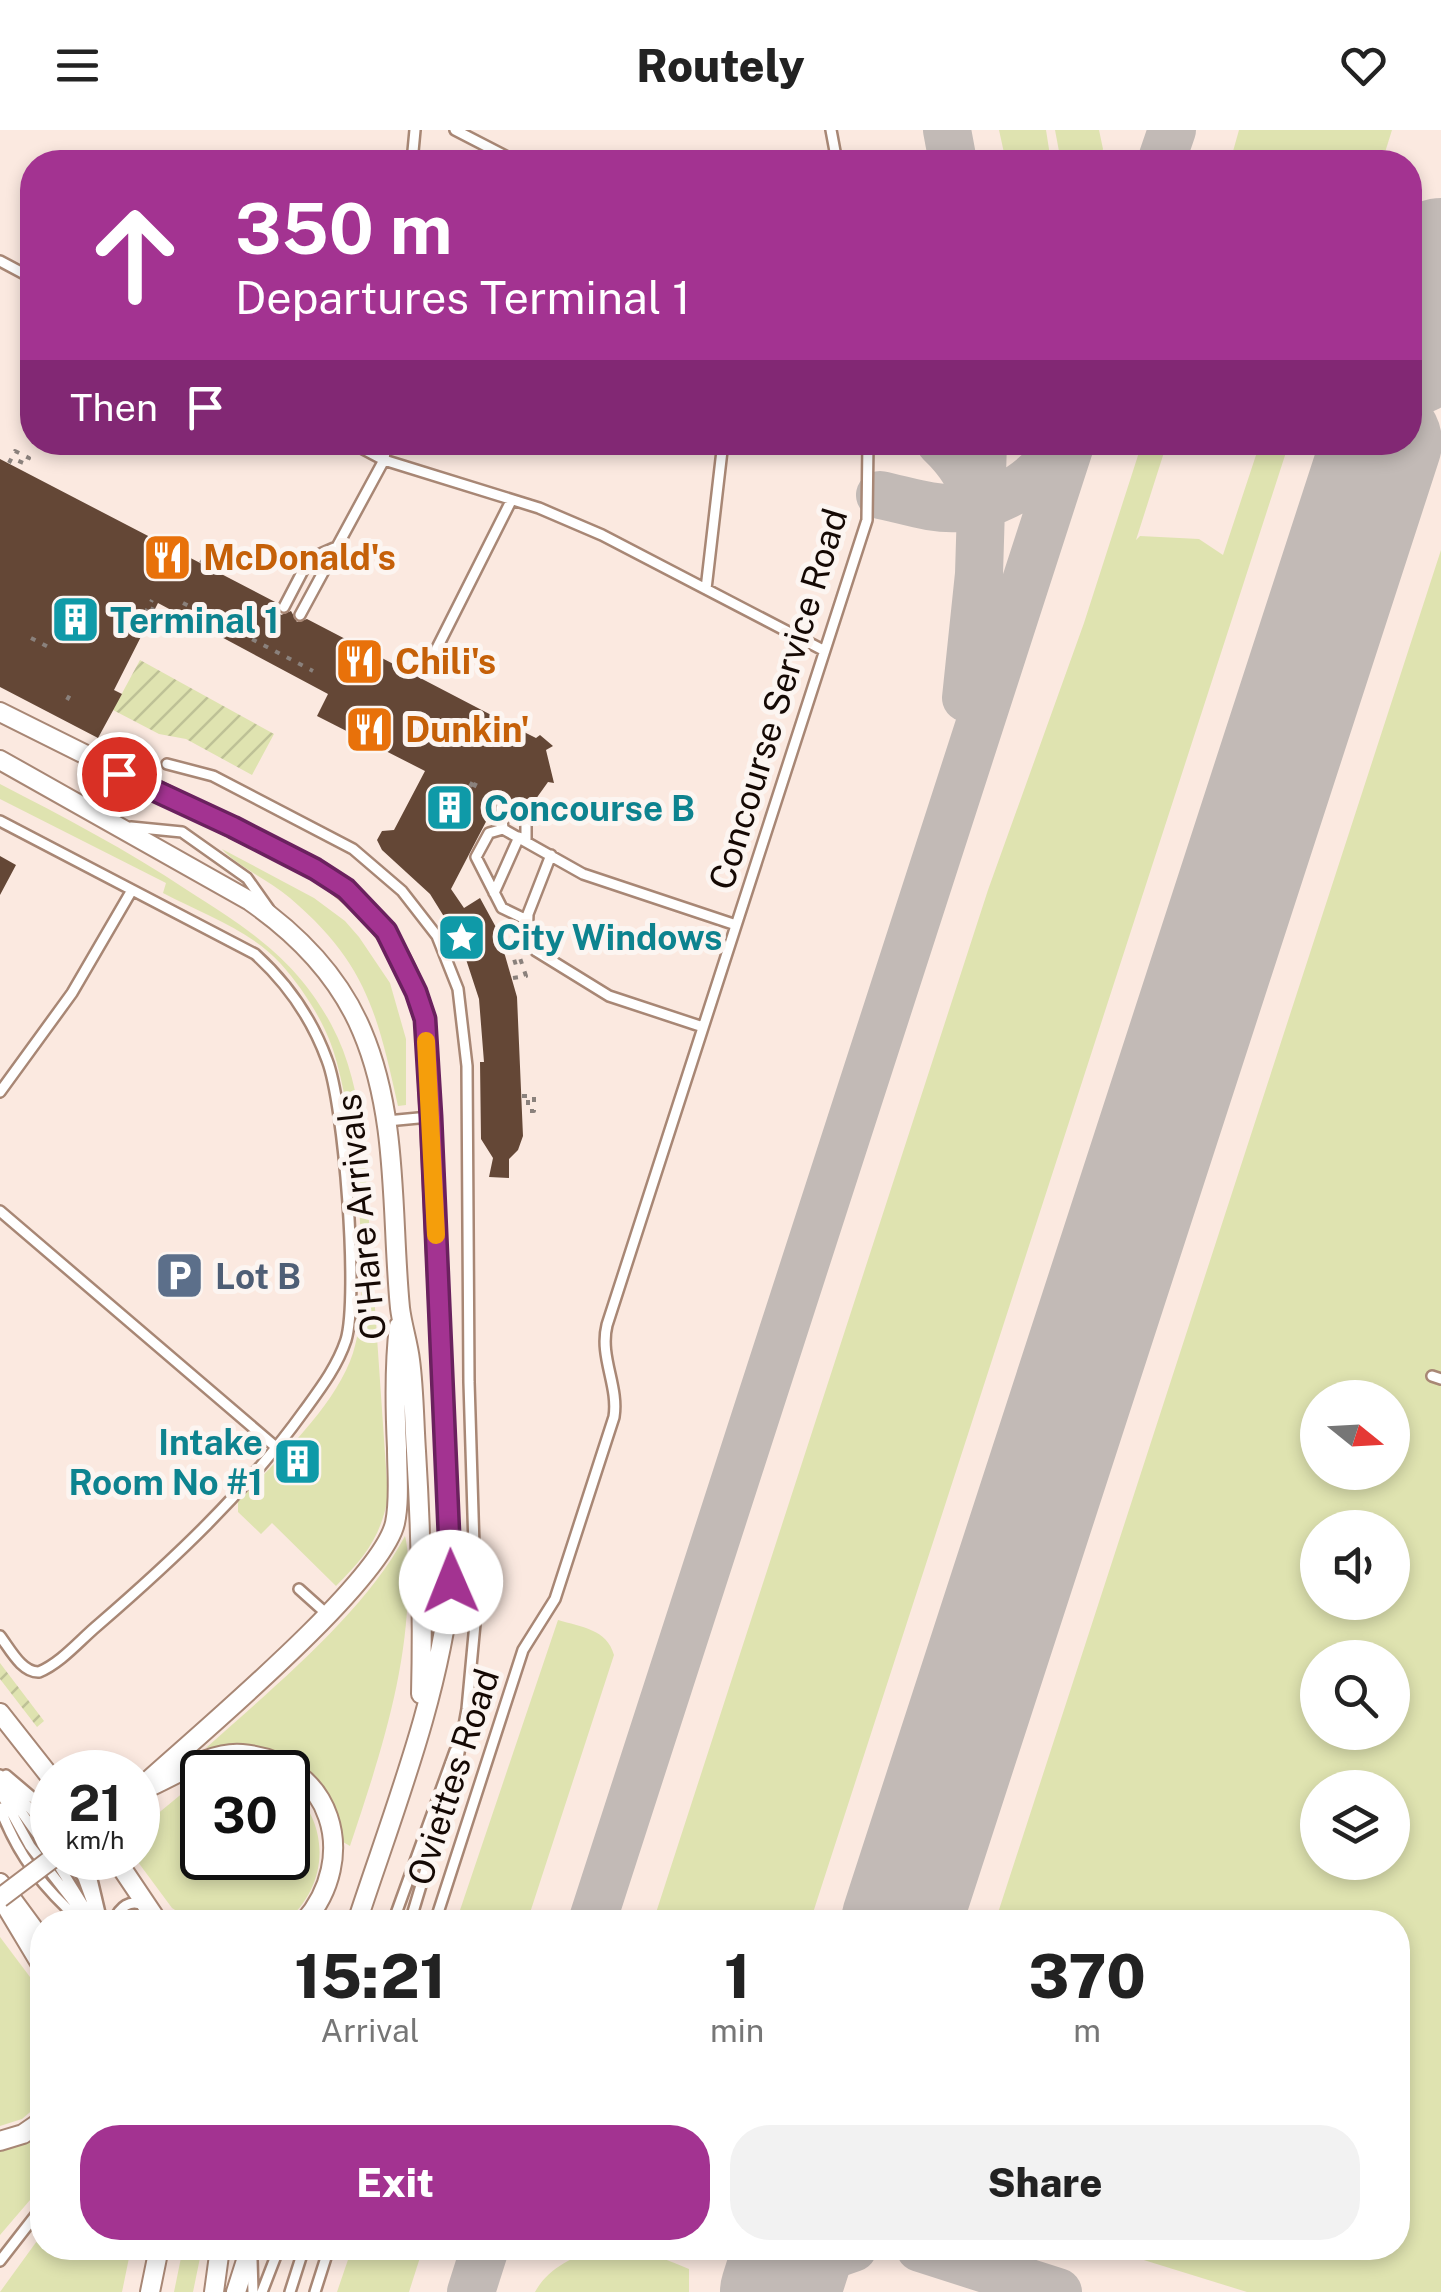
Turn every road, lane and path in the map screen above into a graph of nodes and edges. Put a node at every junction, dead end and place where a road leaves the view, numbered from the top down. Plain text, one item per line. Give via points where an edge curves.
1 (455, 130) edge
2 (494, 150) edge
3 (20, 454) edge
4 (23, 455) edge
5 (375, 455) edge
6 (385, 455) edge
7 (721, 455) edge
8 (868, 455) edge
9 (16, 460) dead end
10 (384, 460) junction
11 (9, 463) dead end
12 (511, 501) junction
13 (336, 547) junction
14 (210, 562) dead end
15 (201, 564) dead end
16 (706, 589) junction
17 (183, 603) dead end
18 (284, 607) dead end
19 (300, 616) dead end
20 (139, 625) dead end
21 (139, 635) dead end
22 (31, 638) dead end
23 (52, 650) dead end
24 (823, 650) junction
25 (435, 652) dead end
26 (313, 671) dead end
27 (72, 690) dead end
28 (67, 700) dead end
29 (0, 712) edge
30 (0, 760) edge
31 (167, 764) dead end
32 (476, 780) dead end
33 (466, 799) dead end
34 (526, 806) dead end
35 (501, 808) dead end
36 (0, 821) edge
37 (118, 826) junction
38 (503, 828) junction
39 (523, 839) junction
40 (551, 855) junction
41 (132, 890) junction
42 (494, 893) junction
43 (276, 919) junction
44 (526, 920) junction
45 (736, 925) junction
46 (518, 972) dead end
47 (513, 978) dead end
48 (703, 1028) junction
49 (0, 1092) edge
50 (431, 1117) junction
51 (387, 1121) junction
52 (0, 1211) edge
53 (400, 1311) junction
54 (277, 1448) junction
55 (299, 1589) dead end
56 (555, 1598) joint
57 (328, 1615) junction
58 (0, 1636) edge
59 (0, 1713) edge
60 (465, 1723) junction
61 (420, 1724) junction
62 (30, 1751) edge
63 (160, 1771) edge
64 (0, 1776) edge
65 (160, 1782) edge
66 (0, 1792) edge
67 (30, 1798) edge
68 (0, 1808) edge
69 (30, 1809) edge
70 (30, 1822) edge
71 (30, 1874) edge
72 (67, 1880) edge
73 (83, 1880) edge
74 (93, 1880) edge
75 (130, 1880) edge
76 (0, 1883) edge
77 (0, 1897) edge
78 (75, 1910) edge
79 (83, 1910) edge
80 (86, 1910) edge
81 (90, 1910) edge
82 (93, 1910) edge
83 (119, 1910) edge
84 (144, 1910) edge
85 (151, 1910) edge
86 (313, 1910) edge
87 (361, 1910) edge
88 (397, 1910) edge
89 (414, 1910) edge
90 (439, 1910) edge
91 (30, 1924) edge
92 (30, 1946) edge
93 (30, 2129) edge
94 (0, 2141) edge
95 (30, 2222) edge
96 (157, 2260) edge
97 (218, 2260) edge
98 (247, 2260) edge
99 (252, 2260) edge
100 (275, 2260) edge
101 (300, 2260) edge
102 (326, 2260) edge
103 (0, 2261) edge
104 (150, 2292) edge
105 (214, 2292) edge
106 (236, 2292) edge
107 (253, 2292) edge
108 (262, 2292) edge
109 (290, 2292) edge
110 (315, 2292) edge

1 - 2 lane
3 - 11 path via 15,451
4 - 9 path via 26,464
5 - 10 lane
6 - 10 lane
7 - 16 lane
8 - 24 lane, Concourse Service Road via 867,520
10 - 12 lane
10 - 13 lane
12 - 16 lane via 602,535
12 - 25 lane
13 - 18 lane via 309,559
13 - 19 lane
14 - 15 path via 221,568 225,561 208,552
16 - 24 lane
17 - 26 path
20 - 21 path via 154,601
22 - 23 path
24 - 45 lane, Concourse Service Road
27 - 28 path
29 - 50 street via 346,889 398,950 425,1019
30 - 37 street, O'Hare Arrivals
31 - 60 lane via 213,776 353,849 426,921 458,989 468,1066 476,1550
32 - 33 path
34 - 39 lane
35 - 38 lane
36 - 41 lane
37 - 43 street, O'Hare Arrivals
37 - 43 lane via 182,832 248,878
38 - 39 lane
38 - 42 lane via 489,833 476,857
39 - 40 lane
39 - 42 lane
40 - 44 lane
40 - 45 lane via 583,874
41 - 49 lane via 72,993
41 - 54 lane via 255,954 307,1017 333,1077 348,1234 348,1333 331,1373
42 - 44 lane via 507,912
43 - 51 street, O'Hare Arrivals via 320,962 350,1006 377,1071
44 - 48 lane via 526,941 536,951 608,996
45 - 48 lane, Concourse Service Road
46 - 47 path via 514,959 520,958 526,976
48 - 56 lane, Concourse Service Road via 602,1344 614,1417
50 - 51 lane
50 - 61 street via 451,1582
51 - 53 street, O'Hare Arrivals
52 - 54 lane
53 - 57 street via 394,1527
53 - 61 street, O'Hare Arrivals via 410,1360 422,1548
54 - 58 lane via 158,1573 46,1670 31,1672
55 - 57 lane
56 - 90 lane, Oviettes Road via 523,1650
57 - 63 street
59 - 62 street
60 - 88 lane
60 - 89 lane
61 - 87 street
64 - 67 lane
64 - 69 lane
64 - 70 lane
65 - 86 street via 238,1753 264,1758 302,1779 326,1810 334,1848 324,1894
66 - 79 lane via 27,1842
68 - 78 lane via 20,1854 46,1890
71 - 77 street, bridge
72 - 80 lane
73 - 81 lane
74 - 82 lane
75 - 85 street
76 - 91 street
77 - 92 street
83 - 84 lane via 132,1902
93 - 94 street
95 - 103 lane
96 - 104 street
97 - 105 street
98 - 106 street
99 - 107 lane
100 - 108 lane
101 - 109 lane
102 - 110 lane

